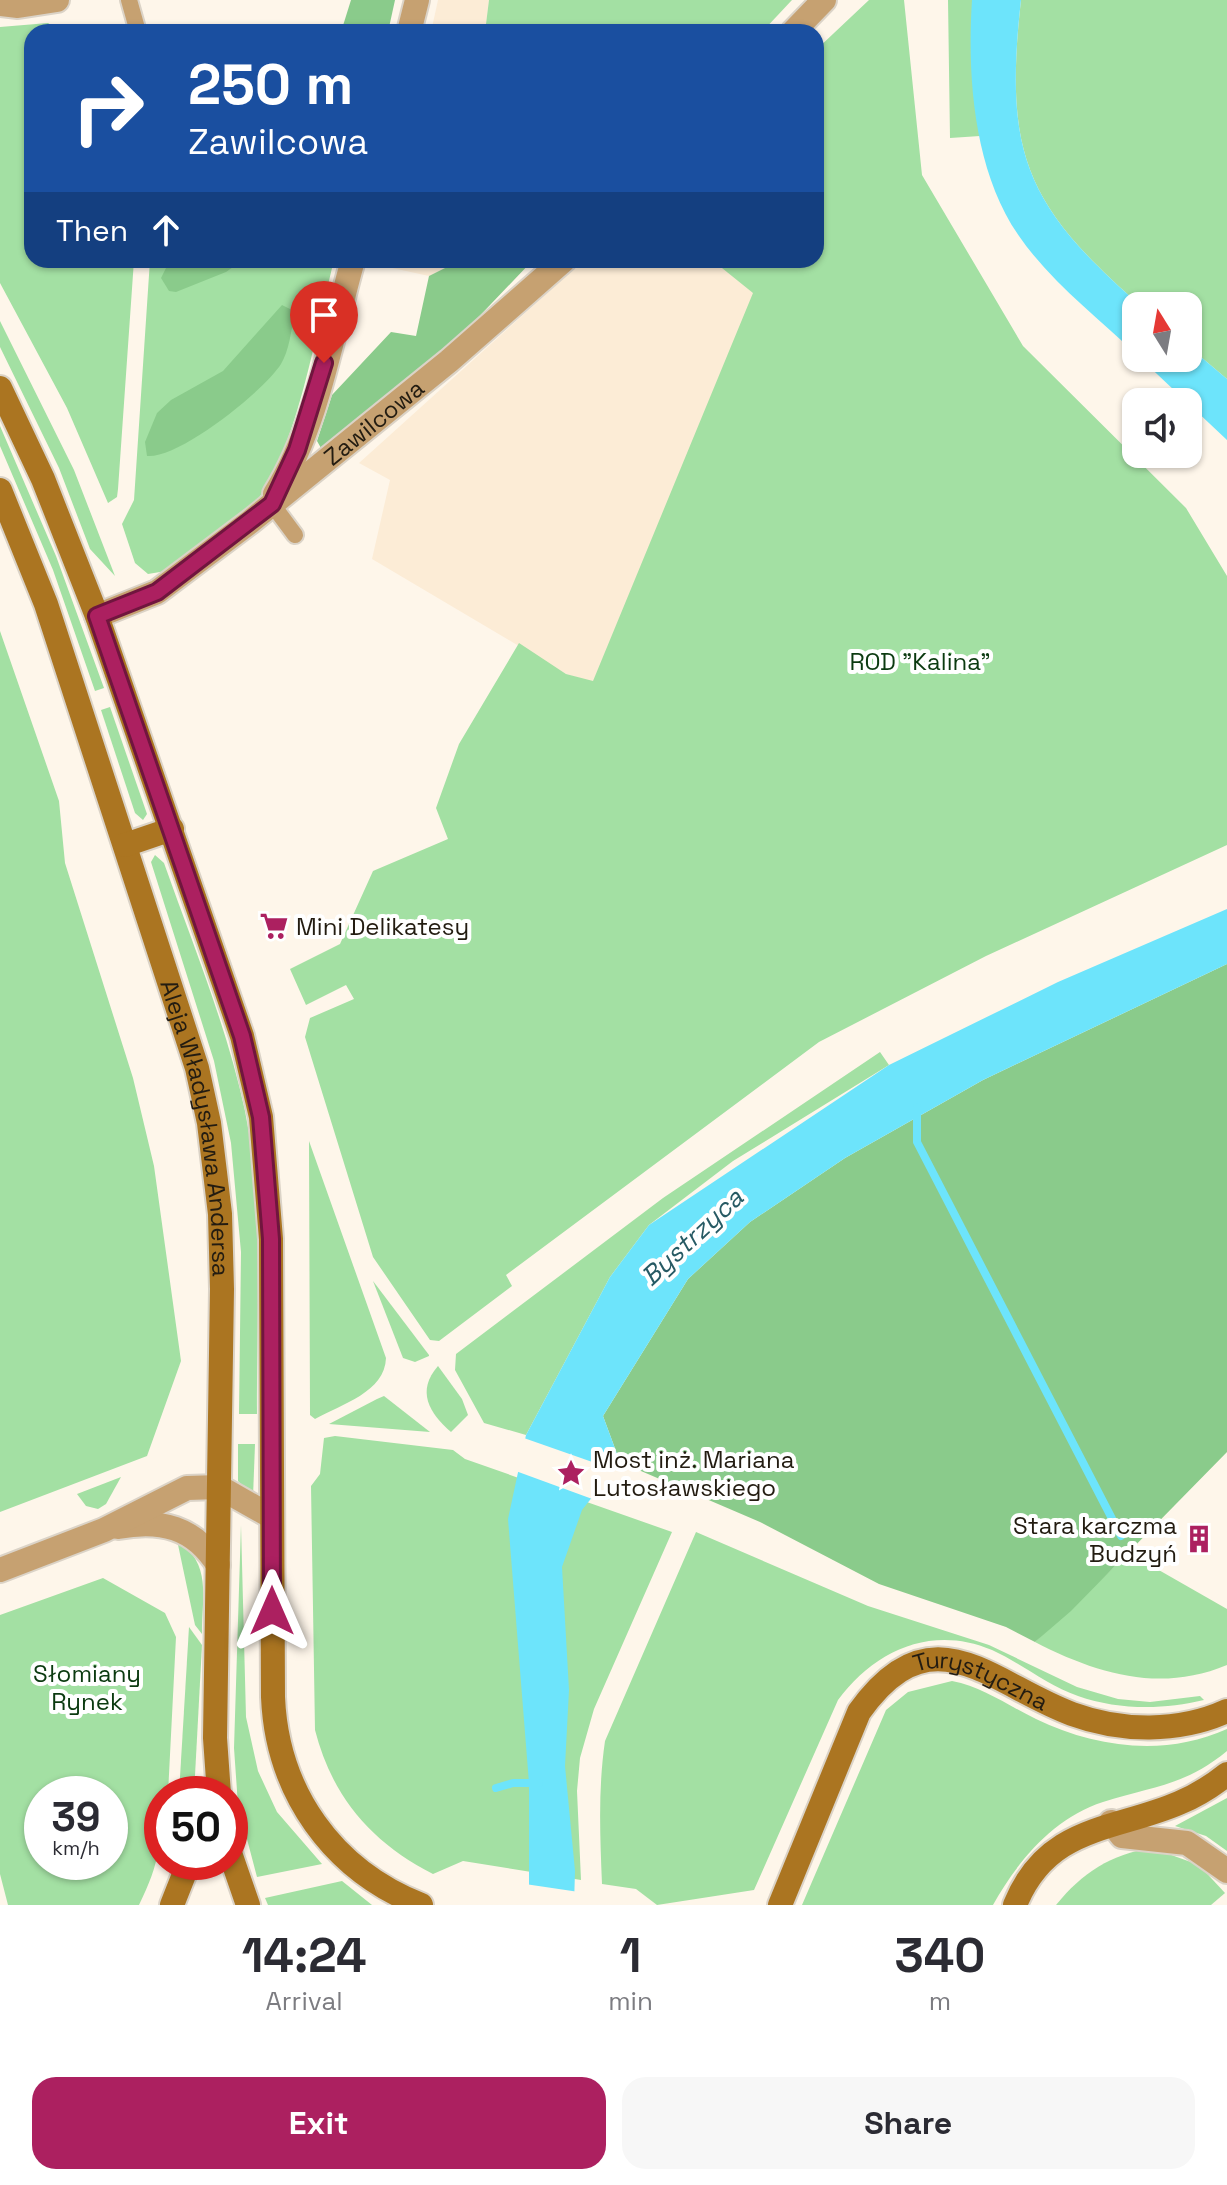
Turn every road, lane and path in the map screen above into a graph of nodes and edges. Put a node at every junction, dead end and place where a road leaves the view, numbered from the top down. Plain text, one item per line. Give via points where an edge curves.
1 (129, 0) edge
2 (417, 0) edge
3 (824, 0) edge
4 (53, 1) edge
5 (0, 4) edge
6 (136, 24) edge
7 (411, 24) edge
8 (801, 24) edge
9 (351, 268) edge
10 (555, 268) edge
11 (0, 388) edge
12 (0, 490) edge
13 (271, 504) junction
14 (295, 535) dead end
15 (97, 616) junction
16 (172, 829) junction
17 (125, 845) junction
18 (219, 1487) junction
19 (272, 1517) junction
20 (104, 1530) junction
21 (218, 1565) junction
22 (0, 1570) edge
23 (1227, 1711) edge
24 (1227, 1774) edge
25 (216, 1776) edge
26 (1111, 1822) junction
27 (1227, 1871) edge
28 (182, 1880) edge
29 (239, 1880) edge
30 (172, 1905) edge
31 (248, 1905) edge
32 (421, 1905) edge
33 (780, 1905) edge
34 (1015, 1905) edge

1 - 6 lane
2 - 7 street
3 - 8 street
4 - 5 street
9 - 13 street via 310,415
10 - 13 street, Zawilcowa
11 - 15 main road
12 - 17 main road, Aleja Władysława Andersa via 46,604
13 - 14 lane
13 - 15 street, Zawilcowa via 157,592
15 - 16 main road
16 - 17 main road
16 - 19 main road via 242,1036 261,1117 270,1208
17 - 18 main road, Aleja Władysława Andersa via 200,1078 213,1146 222,1261
18 - 19 street
18 - 20 street via 187,1488
18 - 21 main road, Aleja Władysława Andersa
19 - 32 main road via 274,1713 287,1773 298,1799 332,1847 381,1886
20 - 21 street via 142,1522 178,1528 206,1546
20 - 22 street
21 - 25 main road, Aleja Władysława Andersa
23 - 33 main road, Turystyczna via 1171,1726 1119,1725 1070,1714 970,1664 930,1660 904,1668 859,1712
24 - 26 main road via 1176,1805
26 - 27 street via 1122,1836 1187,1843
26 - 34 main road via 1086,1832 1045,1861
28 - 30 main road
29 - 31 main road

